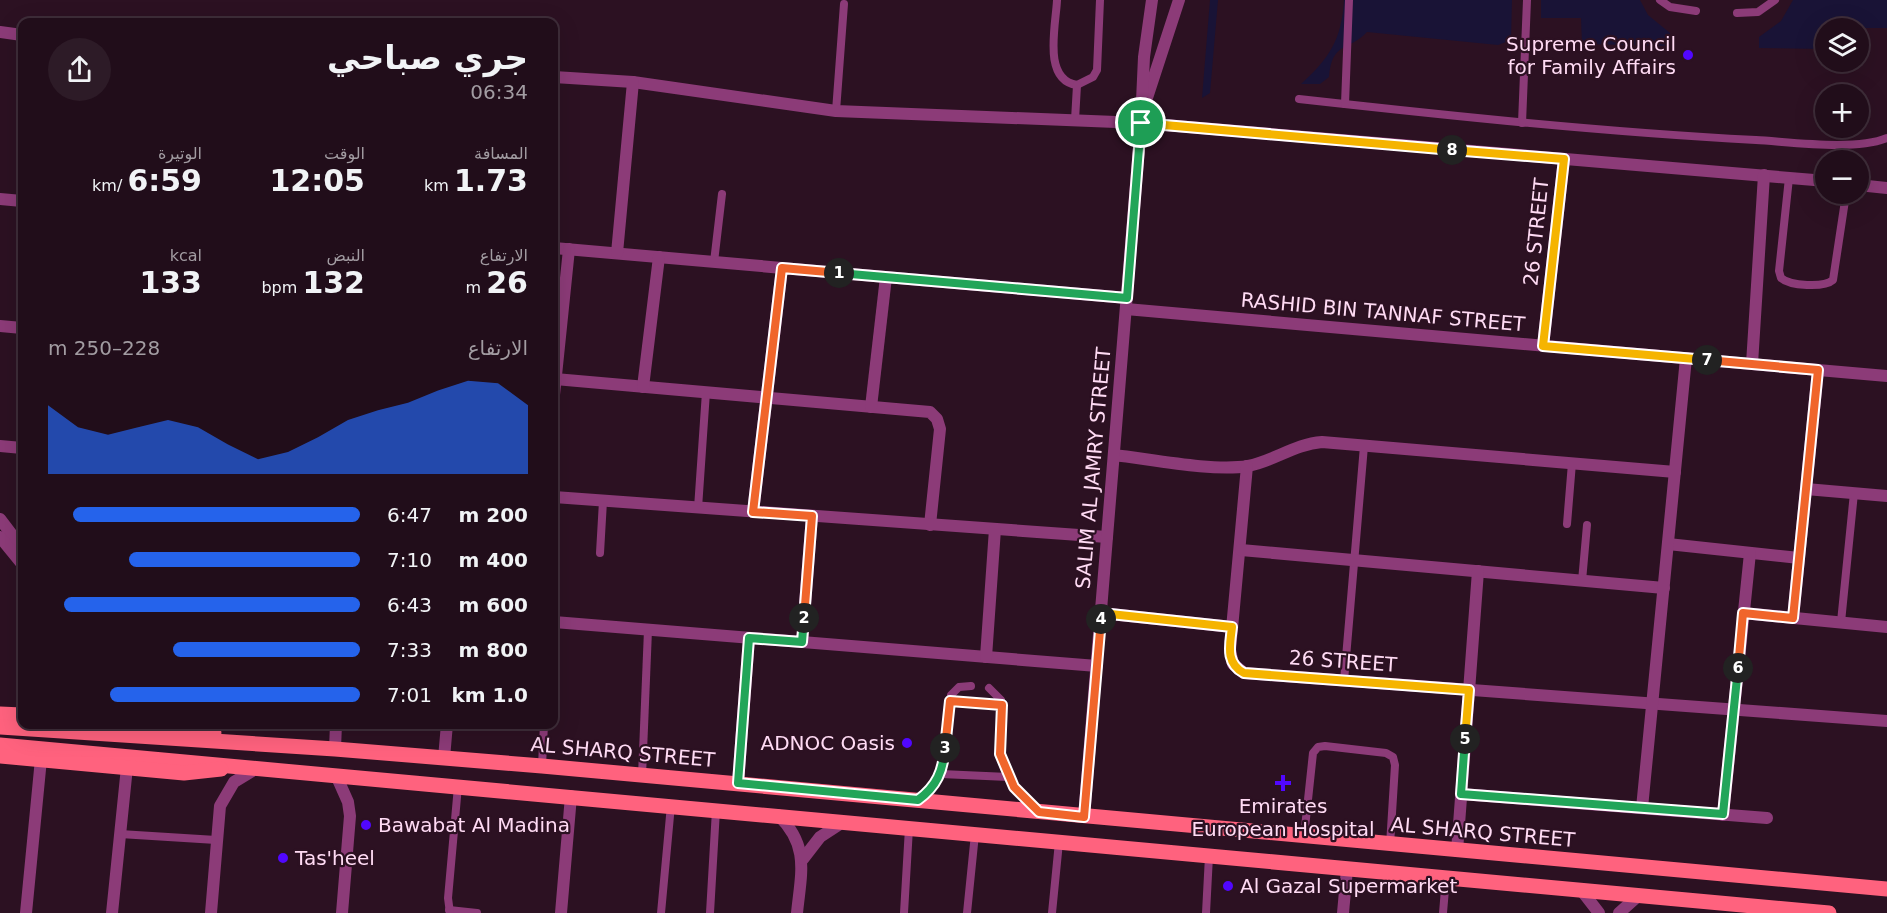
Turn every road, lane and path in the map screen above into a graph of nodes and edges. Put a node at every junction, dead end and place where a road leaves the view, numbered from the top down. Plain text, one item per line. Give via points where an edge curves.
1 (1057, 0) edge
2 (1100, 0) edge
3 (1152, 0) edge
4 (1179, 0) edge
5 (1527, 0) edge
6 (1660, 0) edge
7 (1776, 0) edge
8 (1349, 1) edge
9 (844, 4) dead end
10 (1695, 11) dead end
11 (1737, 14) dead end
12 (0, 32) edge
13 (18, 34) edge
14 (558, 77) edge
15 (633, 82) junction
16 (1077, 85) junction
17 (1299, 99) dead end
18 (1345, 104) junction
19 (836, 111) junction
20 (1075, 120) junction
21 (1141, 123) junction
22 (1522, 123) junction
23 (1887, 138) edge
24 (1564, 159) junction
25 (1764, 175) junction
26 (1789, 178) junction
27 (1815, 180) edge
28 (1869, 186) edge
29 (1887, 188) edge
30 (722, 194) dead end
31 (0, 199) edge
32 (18, 201) edge
33 (1844, 204) edge
34 (558, 248) edge
35 (569, 249) junction
36 (617, 253) junction
37 (659, 257) junction
38 (714, 262) junction
39 (782, 268) junction
40 (886, 277) junction
41 (1126, 303) junction
42 (0, 326) edge
43 (18, 328) edge
44 (558, 330) edge
45 (1543, 346) junction
46 (1686, 358) junction
47 (1752, 364) junction
48 (1818, 370) junction
49 (1887, 376) edge
50 (558, 379) edge
51 (643, 387) junction
52 (706, 392) junction
53 (766, 397) junction
54 (871, 406) junction
55 (0, 446) edge
56 (1364, 446) junction
57 (18, 448) edge
58 (1114, 455) junction
59 (1572, 464) junction
60 (1247, 466) junction
61 (1675, 472) junction
62 (1806, 489) junction
63 (1854, 494) junction
64 (1887, 496) edge
65 (558, 497) edge
66 (603, 501) junction
67 (698, 508) junction
68 (753, 512) junction
69 (812, 516) junction
70 (1567, 524) dead end
71 (930, 525) junction
72 (1587, 525) dead end
73 (995, 529) junction
74 (2, 530) edge
75 (1107, 537) junction
76 (18, 544) edge
77 (1668, 544) junction
78 (1240, 549) junction
79 (600, 553) dead end
80 (1749, 553) junction
81 (18, 557) edge
82 (1799, 558) junction
83 (1354, 560) junction
84 (1478, 571) junction
85 (1582, 581) junction
86 (1664, 588) junction
87 (1101, 613) junction
88 (1743, 613) junction
89 (1793, 618) junction
90 (558, 622) edge
91 (1841, 622) junction
92 (1232, 627) junction
93 (1887, 627) edge
94 (648, 630) junction
95 (749, 638) junction
96 (802, 642) junction
97 (986, 657) junction
98 (1097, 666) junction
99 (1344, 681) junction
100 (971, 686) dead end
101 (989, 688) dead end
102 (1469, 690) junction
103 (950, 701) junction
104 (1652, 703) junction
105 (1002, 705) junction
106 (1734, 709) junction
107 (0, 714) edge
108 (18, 715) edge
109 (1887, 721) edge
110 (0, 728) edge
111 (198, 729) edge
112 (336, 729) edge
113 (447, 729) edge
114 (544, 729) edge
115 (233, 742) junction
116 (0, 745) edge
117 (335, 748) junction
118 (0, 756) edge
119 (444, 758) junction
120 (41, 759) junction
121 (232, 765) junction
122 (542, 766) junction
123 (127, 767) junction
124 (257, 768) junction
125 (940, 774) junction
126 (336, 775) junction
127 (642, 776) junction
128 (1008, 777) junction
129 (738, 783) junction
130 (458, 786) junction
131 (1461, 794) junction
132 (571, 796) junction
133 (918, 800) junction
134 (671, 806) junction
135 (1642, 808) junction
136 (716, 810) junction
137 (1039, 812) junction
138 (1723, 814) junction
139 (778, 815) junction
140 (1084, 817) junction
141 (1767, 818) dead end
142 (844, 821) junction
143 (909, 828) junction
144 (120, 834) junction
145 (975, 834) junction
146 (1304, 837) junction
147 (216, 840) junction
148 (1060, 840) junction
149 (1390, 845) junction
150 (1457, 851) junction
151 (1209, 856) junction
152 (803, 859) junction
153 (1347, 869) junction
154 (1446, 877) junction
155 (1887, 889) edge
156 (1582, 891) junction
157 (1638, 896) junction
158 (1713, 908) edge
159 (449, 911) edge
160 (26, 913) edge
161 (112, 913) edge
162 (211, 913) edge
163 (342, 913) edge
164 (477, 913) edge
165 (561, 913) edge
166 (661, 913) edge
167 (710, 913) edge
168 (797, 913) edge
169 (904, 913) edge
170 (967, 913) edge
171 (1052, 913) edge
172 (1206, 913) edge
173 (1343, 913) edge
174 (1443, 913) edge
175 (1599, 913) edge
176 (1619, 913) edge
177 (1828, 913) edge

1 - 16 lane via 1056,70 1064,81
2 - 16 lane via 1097,70 1093,77
3 - 21 street, SALIM AL JAMRY STREET
4 - 21 street, SALIM AL JAMRY STREET
5 - 22 lane
6 - 10 lane via 1670,7
7 - 11 lane via 1758,12
8 - 18 lane
9 - 19 lane
12 - 13 street
14 - 15 street
15 - 19 street
15 - 36 street
16 - 20 lane
17 - 18 lane
18 - 22 lane
19 - 20 street
20 - 21 street
21 - 24 street
21 - 41 street, SALIM AL JAMRY STREET
22 - 23 lane via 1774,141 1858,144
24 - 25 street
24 - 45 street, 26 STREET
25 - 26 street
25 - 47 street
26 - 27 street
26 - 33 lane via 1779,271 1787,283 1827,284 1833,280
28 - 29 street
30 - 38 lane
31 - 32 street
34 - 35 street, RASHID BIN TANNAF STREET
35 - 36 street, RASHID BIN TANNAF STREET
35 - 44 street
36 - 37 street, RASHID BIN TANNAF STREET
37 - 38 street, RASHID BIN TANNAF STREET
37 - 51 street
38 - 39 street, RASHID BIN TANNAF STREET
39 - 40 street, RASHID BIN TANNAF STREET
39 - 53 street
40 - 41 street, RASHID BIN TANNAF STREET
40 - 54 street
41 - 45 street, RASHID BIN TANNAF STREET
41 - 58 street, SALIM AL JAMRY STREET
42 - 43 street
45 - 46 street, RASHID BIN TANNAF STREET
46 - 47 street, RASHID BIN TANNAF STREET
46 - 61 street
47 - 48 street, RASHID BIN TANNAF STREET
48 - 49 street, RASHID BIN TANNAF STREET
48 - 62 street
50 - 51 street
51 - 52 street
52 - 53 street
52 - 67 lane
53 - 54 street
53 - 68 street
54 - 71 street via 925,411 937,419 940,429
55 - 57 street
56 - 59 street
56 - 60 street via 1310,443
56 - 83 lane
58 - 60 street
58 - 75 street, SALIM AL JAMRY STREET
59 - 61 street
59 - 70 lane
60 - 78 street, 26 STREET
61 - 77 street
62 - 63 street
62 - 82 street
63 - 64 street
63 - 91 lane
65 - 66 street
66 - 67 street
66 - 79 lane
67 - 68 street
68 - 69 street
69 - 71 street
69 - 96 street
71 - 73 street
72 - 85 lane
73 - 75 street
73 - 97 street
74 - 76 street
74 - 81 street
75 - 87 street, SALIM AL JAMRY STREET
77 - 80 street
77 - 86 street
78 - 83 street
78 - 92 street, 26 STREET
80 - 82 street
80 - 88 street
82 - 89 street
83 - 84 street
83 - 99 lane
84 - 85 street
84 - 102 street
85 - 86 street
86 - 104 street
87 - 92 street
87 - 98 street, SALIM AL JAMRY STREET
88 - 89 street
88 - 106 street
89 - 91 street
90 - 94 street
91 - 93 street
92 - 99 street, 26 STREET via 1230,658 1244,673
94 - 95 street
94 - 127 lane
95 - 96 street
95 - 129 street
96 - 97 street
97 - 98 street
98 - 140 street, SALIM AL JAMRY STREET
99 - 102 street, 26 STREET
100 - 103 lane via 955,690
101 - 105 lane via 999,694
102 - 104 street, 26 STREET
102 - 131 street
103 - 105 lane
103 - 125 lane
104 - 106 street, 26 STREET
104 - 135 street
105 - 128 lane via 999,748
106 - 109 street, 26 STREET
106 - 138 street
107 - 108 main road
110 - 115 main road, AL SHARQ STREET
111 - 115 main road
112 - 117 street
113 - 119 street
114 - 122 lane
115 - 117 main road, AL SHARQ STREET
116 - 121 main road
117 - 119 main road, AL SHARQ STREET
118 - 120 main road
119 - 122 main road, AL SHARQ STREET
120 - 123 main road
120 - 160 street
121 - 123 main road via 196,774
121 - 124 main road
122 - 127 main road, AL SHARQ STREET
123 - 144 street
124 - 126 main road
124 - 147 street via 234,782 226,793 220,806
125 - 128 lane
125 - 133 lane
126 - 130 main road
126 - 163 street via 346,795 350,816
127 - 129 main road, AL SHARQ STREET
128 - 137 lane
129 - 133 main road, AL SHARQ STREET
130 - 132 main road
130 - 159 lane
131 - 135 street
131 - 150 street
132 - 134 main road
132 - 165 street
133 - 137 main road, AL SHARQ STREET
134 - 136 main road
134 - 166 lane
135 - 138 street
136 - 139 main road
136 - 167 lane
137 - 140 main road, AL SHARQ STREET
138 - 141 street
139 - 142 main road
139 - 152 street via 795,834
140 - 146 main road, AL SHARQ STREET
142 - 143 main road
142 - 152 street via 820,837
143 - 145 main road
143 - 169 lane
144 - 147 lane
144 - 161 street
145 - 148 main road
145 - 170 lane
146 - 149 main road, AL SHARQ STREET
146 - 149 lane via 1313,753 1325,746 1393,757
147 - 162 street
148 - 151 main road
148 - 171 lane
149 - 150 main road, AL SHARQ STREET
150 - 155 main road, AL SHARQ STREET
151 - 153 main road
151 - 172 lane
152 - 168 street
153 - 154 main road
153 - 173 street
154 - 156 main road
154 - 174 lane
156 - 157 main road
156 - 175 street
157 - 158 main road
157 - 176 street
158 - 177 main road
159 - 164 lane

